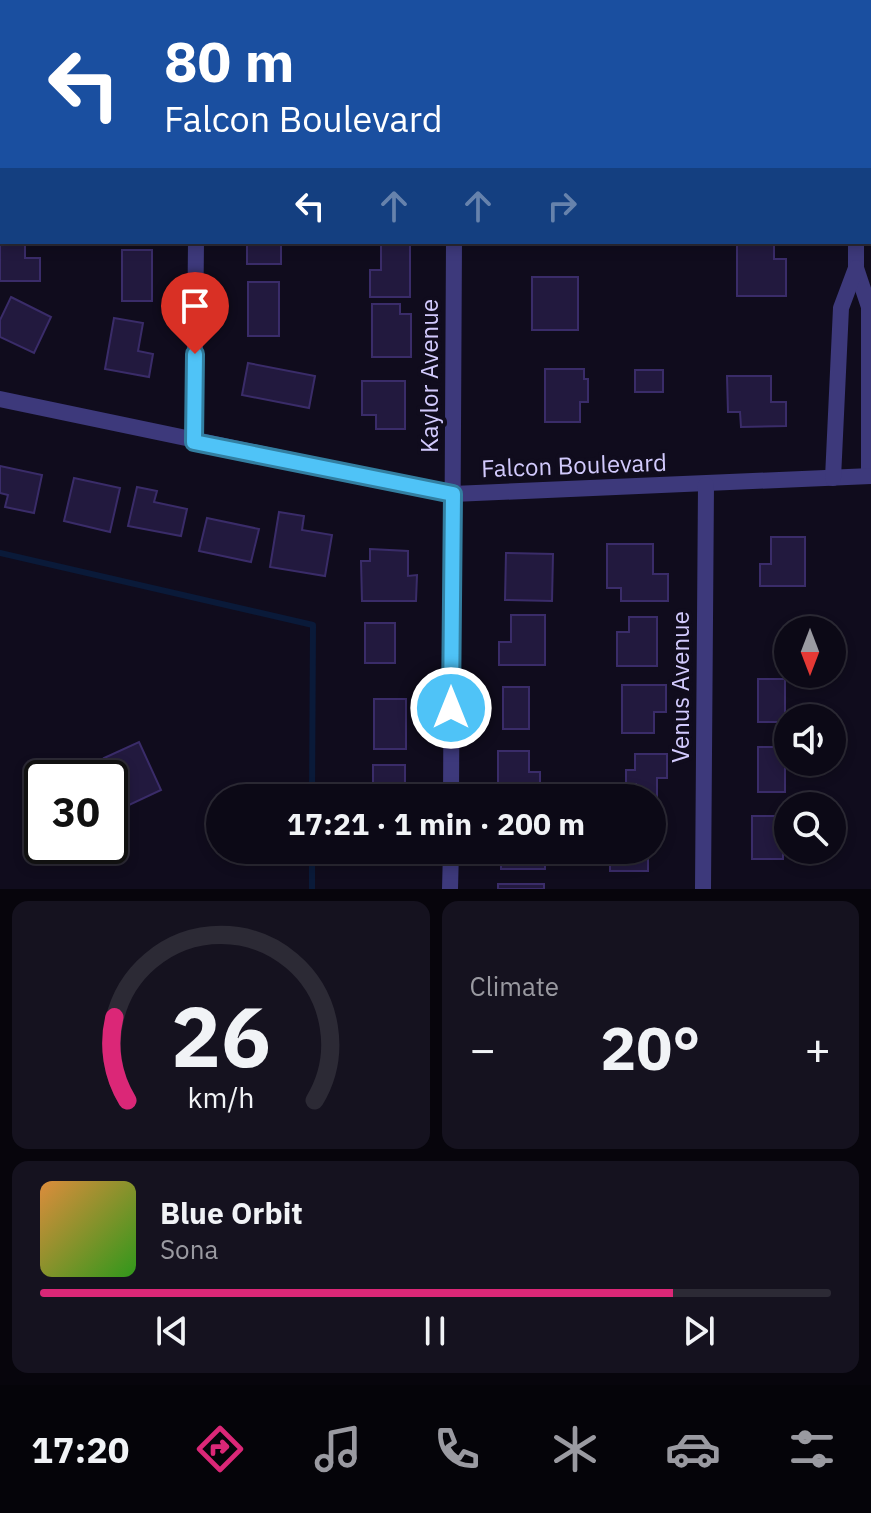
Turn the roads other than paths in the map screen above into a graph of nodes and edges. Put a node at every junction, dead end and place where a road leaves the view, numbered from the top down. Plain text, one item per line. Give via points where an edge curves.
1 (196, 244) edge
2 (454, 244) edge
3 (856, 244) edge
4 (856, 268) junction
5 (0, 399) edge
6 (194, 442) junction
7 (870, 476) edge
8 (833, 478) junction
9 (706, 485) junction
10 (453, 494) junction
11 (451, 784) edge
12 (451, 864) edge
13 (450, 889) edge
14 (703, 889) edge

1 - 6 street
2 - 10 street, Kaylor Avenue
3 - 4 street
4 - 7 street via 869,307
4 - 8 street via 841,308
5 - 6 street, Falcon Boulevard
6 - 10 street, Falcon Boulevard
7 - 8 street, Falcon Boulevard
8 - 9 street, Falcon Boulevard
9 - 10 street, Falcon Boulevard
9 - 14 street, Venus Avenue
10 - 11 street, Kaylor Avenue
12 - 13 street

